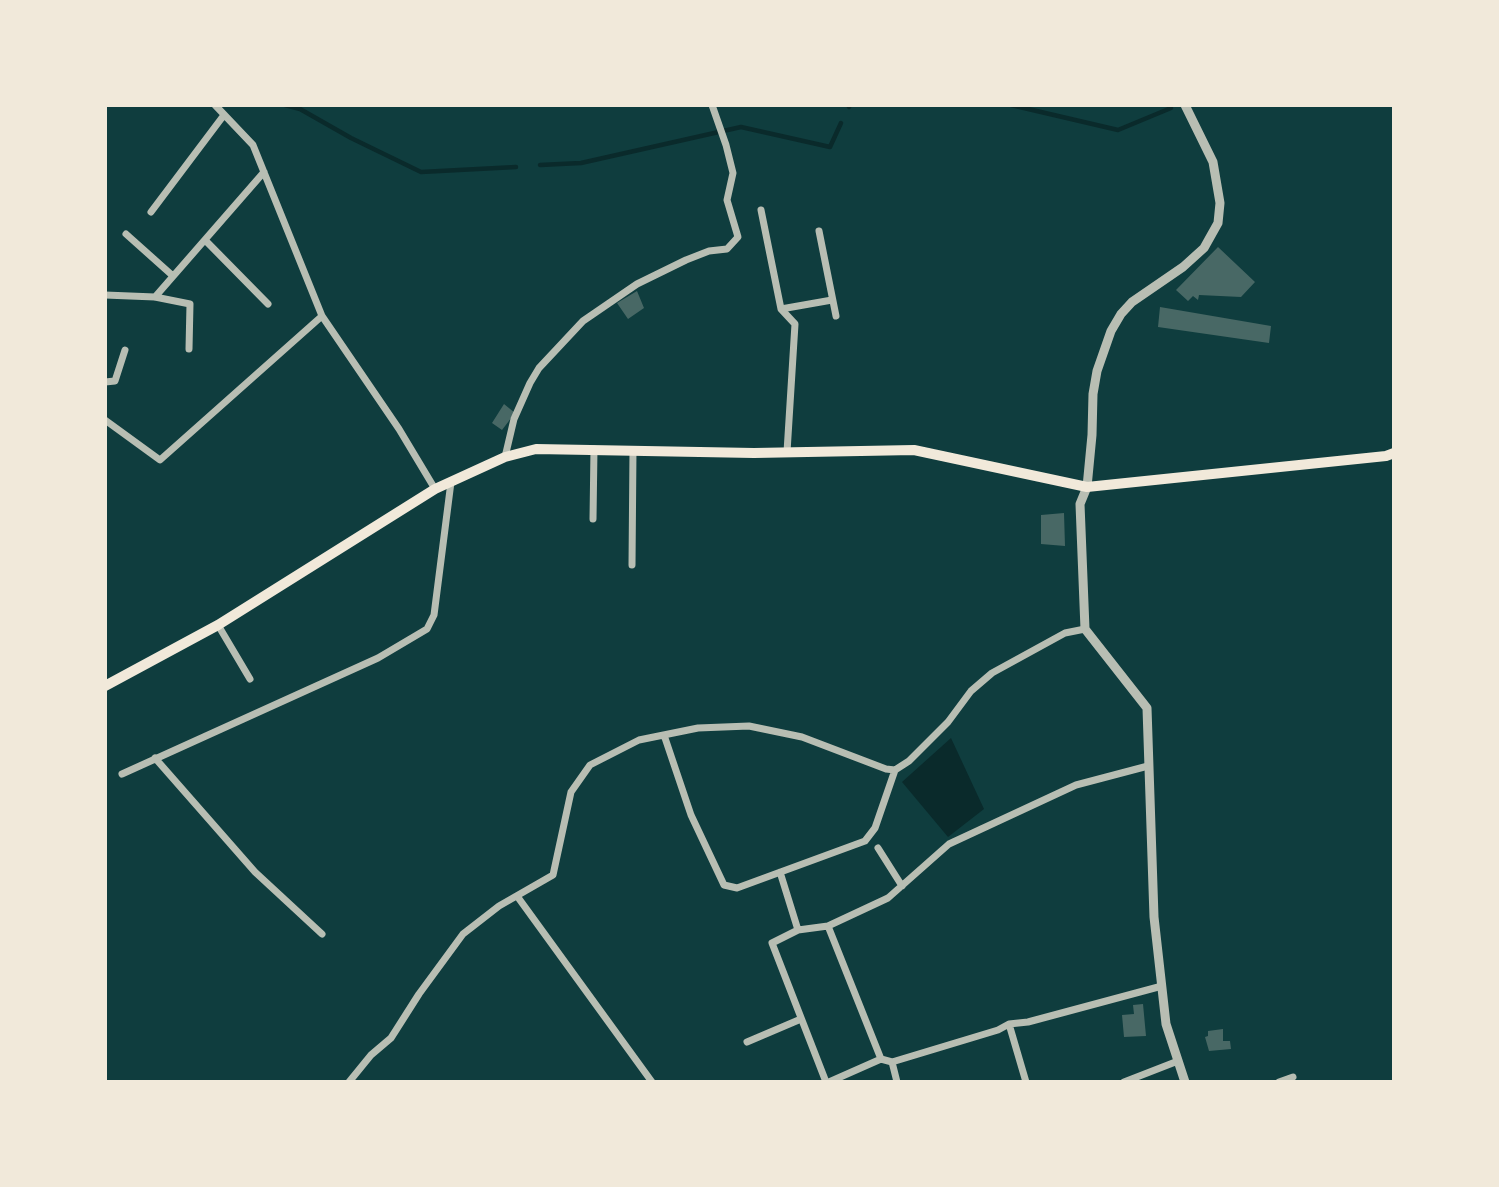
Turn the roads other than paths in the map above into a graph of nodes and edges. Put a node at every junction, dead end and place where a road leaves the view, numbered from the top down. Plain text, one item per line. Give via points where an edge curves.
1 (215, 105) edge
2 (712, 105) edge
3 (1185, 105) edge
4 (224, 115) junction
5 (264, 172) junction
6 (761, 210) dead end
7 (151, 212) dead end
8 (819, 231) dead end
9 (126, 234) dead end
10 (205, 240) junction
11 (173, 276) junction
12 (105, 295) edge
13 (155, 297) junction
14 (832, 300) junction
15 (268, 304) dead end
16 (781, 309) junction
17 (322, 316) junction
18 (836, 316) dead end
19 (189, 349) dead end
20 (125, 350) dead end
21 (105, 382) edge
22 (105, 420) edge
23 (594, 449) junction
24 (633, 450) junction
25 (787, 452) junction
26 (1394, 453) edge
27 (505, 457) junction
28 (451, 482) junction
29 (1087, 487) junction
30 (435, 489) junction
31 (593, 519) dead end
32 (632, 565) dead end
33 (218, 625) junction
34 (1085, 629) junction
35 (250, 679) dead end
36 (105, 686) edge
37 (664, 735) junction
38 (155, 758) junction
39 (1148, 766) junction
40 (895, 770) junction
41 (122, 774) dead end
42 (878, 848) dead end
43 (780, 872) junction
44 (902, 886) junction
45 (517, 896) junction
46 (828, 926) junction
47 (798, 930) junction
48 (322, 934) dead end
49 (1162, 986) junction
50 (801, 1019) junction
51 (1009, 1024) junction
52 (747, 1042) dead end
53 (881, 1059) junction
54 (1178, 1061) junction
55 (892, 1062) junction
56 (1293, 1077) dead end
57 (349, 1082) edge
58 (652, 1082) edge
59 (827, 1082) edge
60 (897, 1082) edge
61 (1026, 1082) edge
62 (1124, 1082) edge
63 (1185, 1082) edge
64 (1279, 1082) edge

1 - 4 street
2 - 27 street via 733,173 727,200 738,237 727,249 686,260 638,284 583,321 530,383 514,419
3 - 29 street via 1213,162 1220,203 1218,223 1204,248 1132,302 1111,331 1093,394
4 - 5 street via 253,145
4 - 7 street
5 - 10 street
5 - 17 street
6 - 16 street
8 - 14 street
9 - 11 street
10 - 11 street
10 - 15 street
11 - 13 street
12 - 13 street
13 - 19 street via 190,304
14 - 16 street
14 - 18 street
16 - 25 street via 795,324
17 - 22 street via 160,460
17 - 30 street
20 - 21 street via 115,381
23 - 24 main road
23 - 27 main road via 536,449
23 - 31 street
24 - 25 main road
24 - 32 street
25 - 29 main road via 914,450
26 - 29 main road
27 - 28 main road
28 - 30 main road
28 - 38 street via 434,615 427,629 378,658
29 - 34 street via 1080,504
30 - 33 main road
33 - 35 street
33 - 36 main road
34 - 39 street via 1147,708
34 - 40 street via 1065,633 992,673 909,761
37 - 40 street via 749,726 802,737
37 - 43 street via 691,816 724,885 737,888
37 - 45 street via 639,740 590,765 571,792 552,875
38 - 41 street
38 - 48 street via 255,872
39 - 44 street via 1076,785 949,844
39 - 49 street via 1154,917
40 - 43 street via 875,828 865,841
42 - 44 street
43 - 47 street
44 - 46 street via 888,898
45 - 57 street via 463,934 391,1038
45 - 58 street
46 - 47 street
46 - 53 street
47 - 50 street via 772,943
49 - 51 street
49 - 54 street via 1166,1024
50 - 52 street
50 - 59 street
51 - 55 street
51 - 61 street
53 - 55 street
53 - 59 street
54 - 62 street
54 - 63 street
55 - 60 street
56 - 64 street

